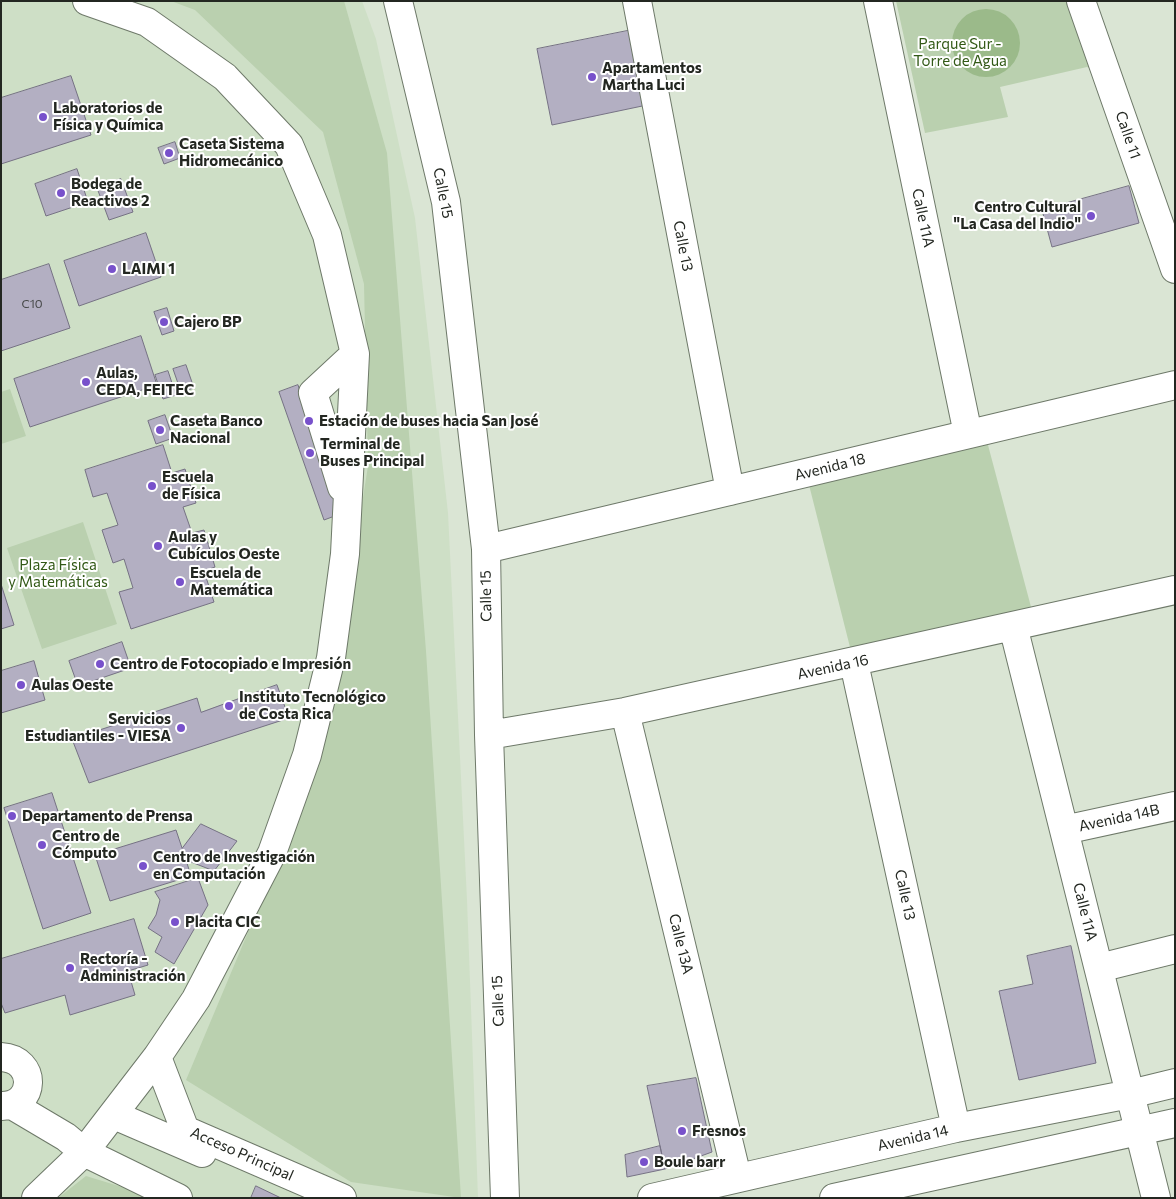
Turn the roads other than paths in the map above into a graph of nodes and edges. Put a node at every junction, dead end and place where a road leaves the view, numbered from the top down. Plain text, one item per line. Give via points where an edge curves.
1 (87, 1) edge
2 (398, 1) edge
3 (637, 1) edge
4 (878, 1) edge
5 (1081, 1) edge
6 (1175, 269) edge
7 (355, 354) junction
8 (1175, 385) edge
9 (968, 434) junction
10 (730, 491) junction
11 (347, 507) junction
12 (486, 548) junction
13 (1175, 590) edge
14 (1013, 626) junction
15 (854, 663) junction
16 (625, 712) junction
17 (488, 735) junction
18 (1175, 806) edge
19 (1064, 830) junction
20 (1175, 949) edge
21 (1099, 968) junction
22 (1, 1057) edge
23 (157, 1057) junction
24 (1175, 1083) edge
25 (1130, 1094) junction
26 (7, 1105) edge
27 (114, 1115) junction
28 (1175, 1123) edge
29 (956, 1128) junction
30 (1139, 1131) junction
31 (910, 1139) junction
32 (84, 1152) junction
33 (737, 1177) junction
34 (923, 1188) edge
35 (36, 1198) edge
36 (178, 1198) edge
37 (293, 1198) edge
38 (342, 1198) edge
39 (505, 1198) edge
40 (652, 1198) edge
41 (834, 1198) edge
42 (1156, 1198) edge

1 - 7 street via 147,22 217,72 289,146 326,235
2 - 12 street, Calle 15 via 446,202
3 - 10 street, Calle 13
4 - 9 street, Calle 11A
5 - 6 street, Calle 11
7 - 11 street
7 - 11 street via 313,393
8 - 9 street, Avenida 18
9 - 10 street, Avenida 18
10 - 12 street, Avenida 18
11 - 23 street via 342,584 331,658 307,755 272,853 196,1000
12 - 17 street, Calle 15
13 - 14 street, Avenida 16
14 - 15 street, Avenida 16
14 - 19 street, Calle 11A
15 - 16 street, Avenida 16
15 - 29 street, Calle 13
16 - 17 street, Avenida 16
16 - 33 street, Calle 13A
17 - 39 street, Calle 15
18 - 19 street, Avenida 14B
19 - 21 street, Calle 11A
20 - 21 street
21 - 25 street, Calle 11A
22 - 26 street via 17,1061 27,1073 28,1080 24,1095
23 - 27 street
23 - 38 street, Acceso Principal via 185,1130
24 - 25 street, Avenida 14
25 - 29 street, Avenida 14
25 - 30 street, Calle 11A
26 - 32 street via 66,1137
27 - 32 street
27 - 37 street, Acceso Principal
28 - 30 street
29 - 31 street, Avenida 14
30 - 34 street
30 - 42 street, Calle 11A
31 - 33 street, Avenida 14
31 - 34 street
32 - 35 street
32 - 36 street
33 - 40 street, Avenida 14
34 - 41 street

